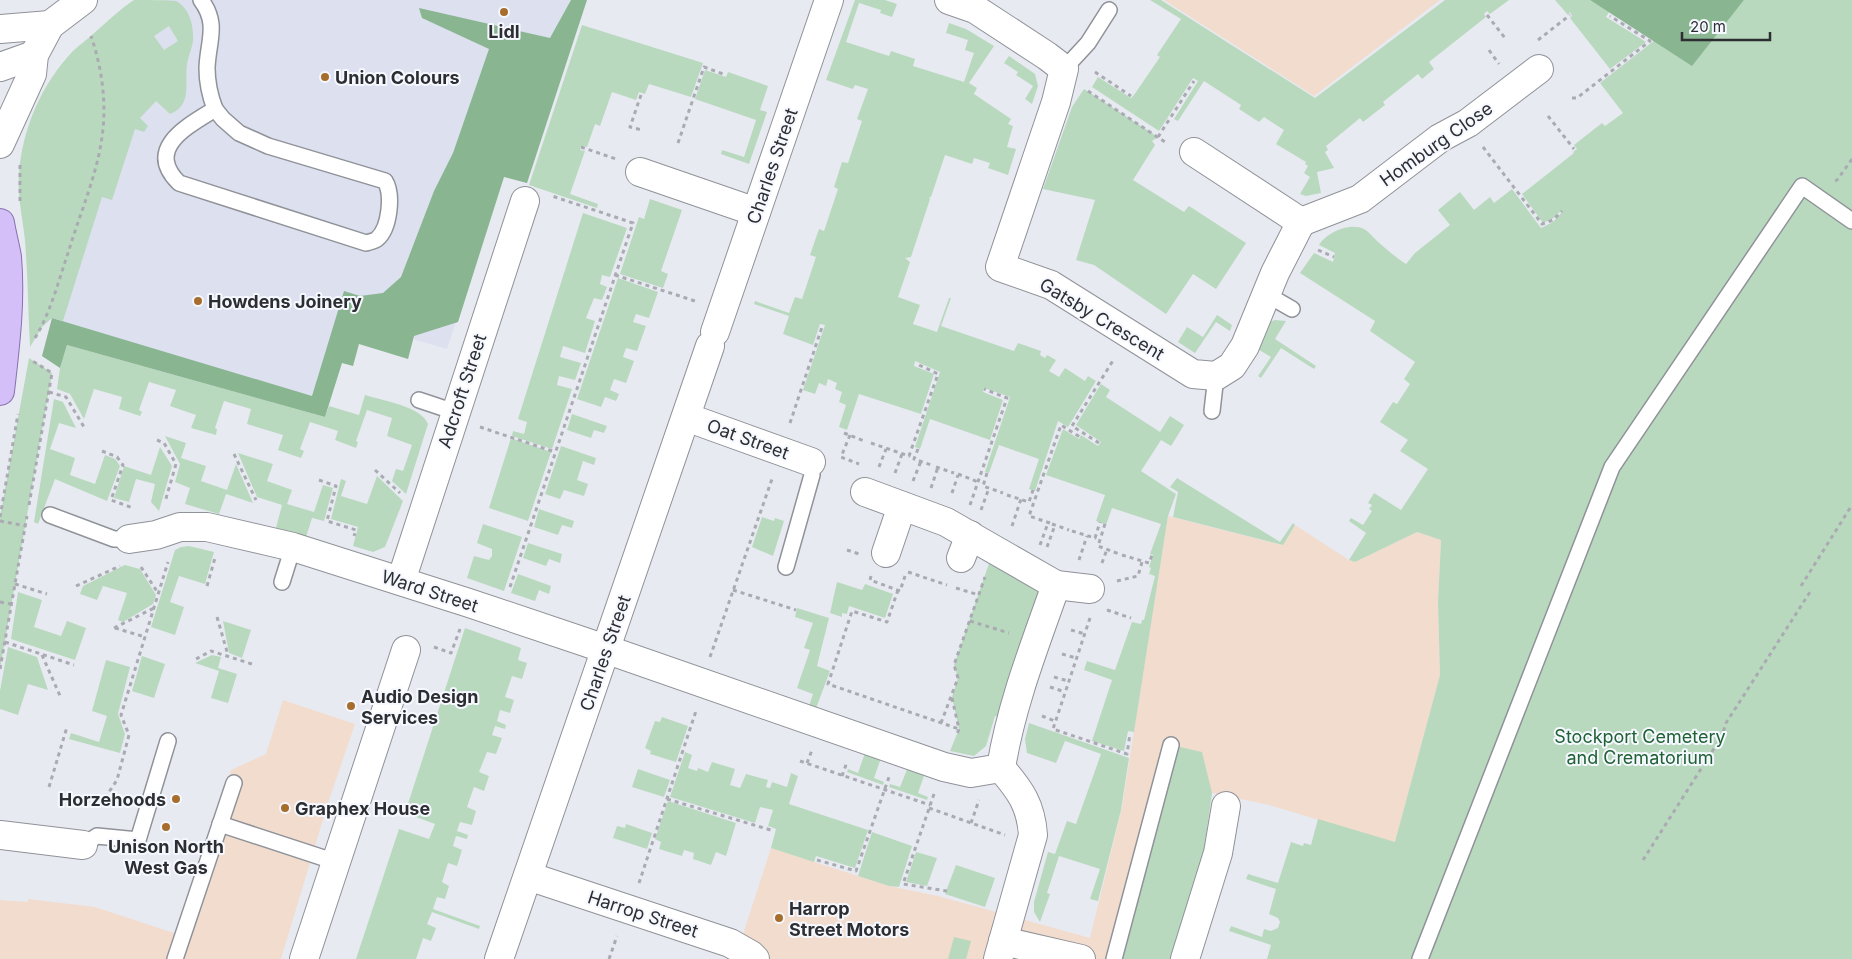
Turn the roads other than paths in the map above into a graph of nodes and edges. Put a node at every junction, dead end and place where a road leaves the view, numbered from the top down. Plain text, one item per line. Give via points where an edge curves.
1 (83, 0) edge
2 (201, 0) edge
3 (829, 0) edge
4 (949, 0) edge
5 (1109, 10) dead end
6 (50, 25) junction
7 (0, 29) edge
8 (34, 56) junction
9 (1535, 57) road end
10 (0, 67) edge
11 (1063, 75) junction
12 (215, 110) junction
13 (0, 144) edge
14 (1194, 152) road end
15 (631, 167) road end
16 (536, 198) road end
17 (756, 212) junction
18 (1852, 221) edge
19 (0, 223) edge
20 (1306, 234) junction
21 (1266, 294) junction
22 (1292, 309) dead end
23 (1216, 376) junction
24 (0, 392) edge
25 (419, 400) dead end
26 (1212, 411) dead end
27 (686, 416) junction
28 (466, 419) junction
29 (811, 462) joint
30 (870, 476) road end
31 (907, 494) junction
32 (50, 515) dead end
33 (293, 547) junction
34 (126, 550) joint
35 (873, 560) road end
36 (786, 567) dead end
37 (401, 581) junction
38 (282, 582) dead end
39 (606, 649) junction
40 (406, 650) dead end
41 (168, 741) dead end
42 (1171, 745) dead end
43 (1001, 768) junction
44 (234, 782) dead end
45 (1226, 806) dead end
46 (220, 824) junction
47 (0, 836) edge
48 (83, 845) joint
49 (336, 862) junction
50 (528, 876) junction
51 (1001, 950) edge
52 (175, 959) edge
53 (304, 959) edge
54 (499, 959) edge
55 (755, 959) edge
56 (1081, 959) edge
57 (1114, 959) edge
58 (1185, 959) edge
59 (1420, 959) edge

1 - 6 street
2 - 12 lane via 210,14 212,27 207,68 209,92
3 - 17 street, Charles Street
4 - 11 street via 975,9 1047,56
5 - 11 lane
6 - 7 street
6 - 8 street
8 - 10 street
8 - 13 street via 32,74
9 - 20 street, Homburg Close via 1466,125 1440,138 1360,199
11 - 23 street, Gatsby Crescent via 1000,267 1051,285 1193,374
12 - 12 lane via 183,130 168,148 166,161 170,174 178,183 366,244 378,238 390,207 389,188 385,181 268,146 239,133
14 - 20 street
15 - 17 street
16 - 28 street, Adcroft Street
17 - 27 street, Charles Street
18 - 59 lane via 1802,186 1612,467
19 - 24 main road via 6,257 7,301
20 - 21 street
21 - 22 lane
21 - 23 street via 1245,346 1232,366
23 - 26 lane
25 - 28 lane
27 - 29 street, Oat Street
27 - 39 street, Charles Street
28 - 37 street, Adcroft Street
29 - 36 lane via 812,475
30 - 31 street
31 - 35 street
31 - 43 street via 946,522 1087,590 1010,720
32 - 34 lane, Ward Street via 114,539
33 - 34 street, Ward Street via 207,527 180,527 156,534
33 - 37 street, Ward Street
33 - 38 lane
37 - 39 street, Ward Street
39 - 43 street, Ward Street via 959,771 971,773
39 - 50 street, Charles Street
40 - 49 street
41 - 48 lane via 138,840 97,836
42 - 57 lane
43 - 51 street via 1025,799 1033,835
44 - 46 lane
45 - 58 street via 1218,853
46 - 49 lane
46 - 52 lane
47 - 48 street
49 - 53 street
50 - 54 street, Charles Street
50 - 55 street, Harrop Street via 730,943
51 - 56 street

